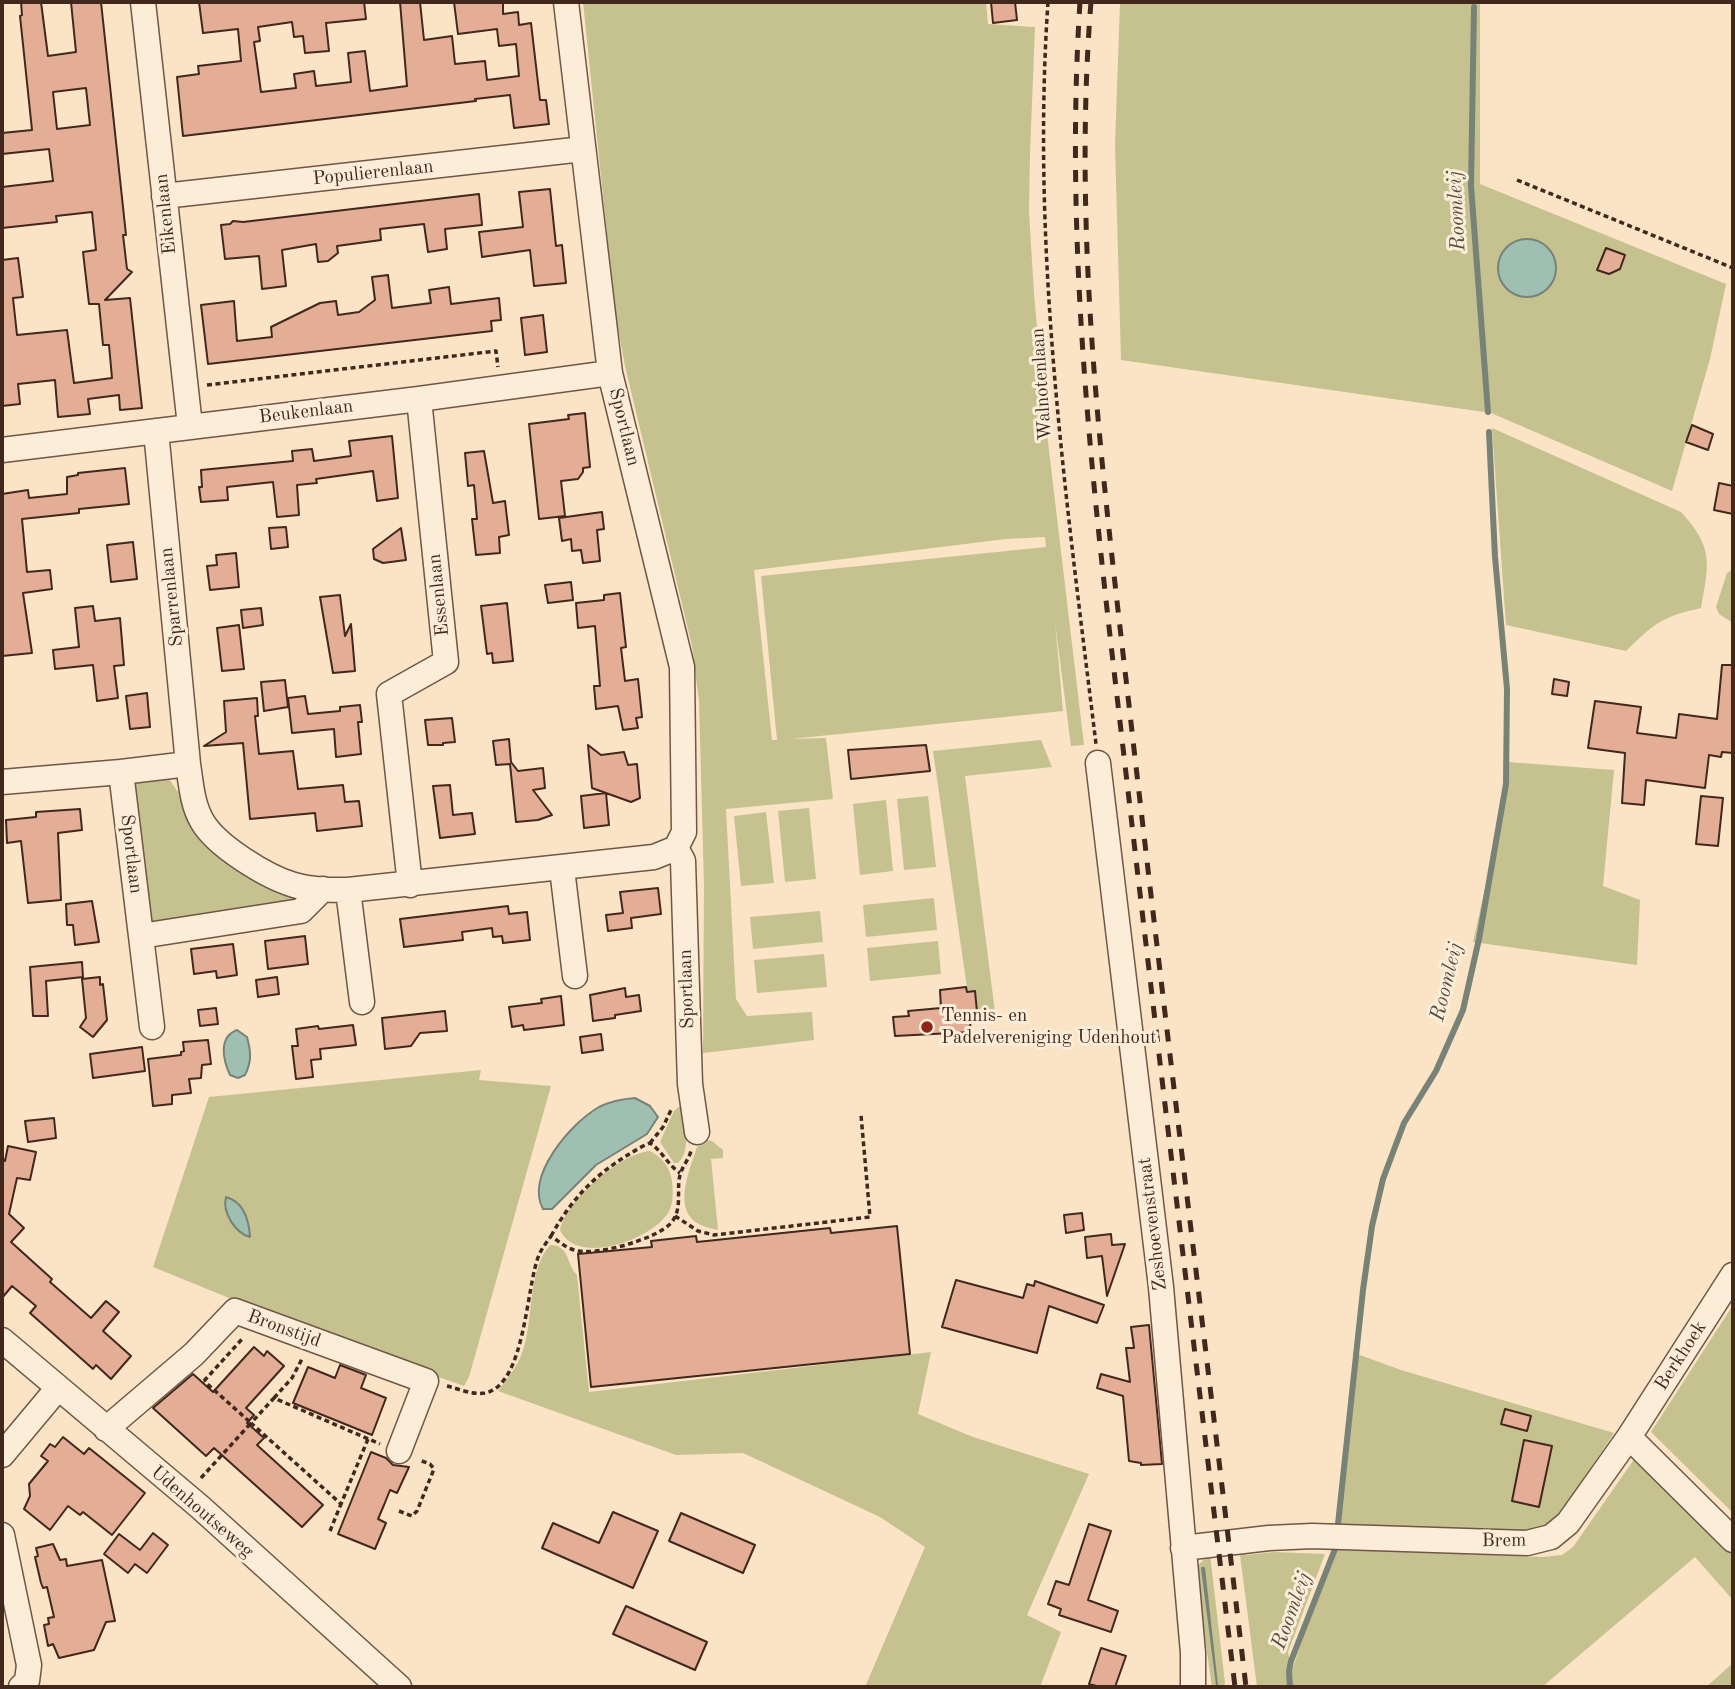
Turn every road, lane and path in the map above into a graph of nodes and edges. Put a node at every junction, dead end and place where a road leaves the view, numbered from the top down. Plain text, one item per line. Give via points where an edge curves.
1 (143, 2) edge
2 (566, 2) edge
3 (1048, 2) edge
4 (583, 149) junction
5 (1517, 180) dead end
6 (164, 196) junction
7 (1733, 268) edge
8 (610, 373) junction
9 (184, 387) junction
10 (500, 388) junction
11 (419, 399) junction
12 (190, 426) junction
13 (156, 431) junction
14 (2, 450) edge
15 (1098, 763) joint
16 (188, 764) junction
17 (121, 772) junction
18 (2, 782) edge
19 (676, 848) junction
20 (562, 869) junction
21 (410, 885) junction
22 (335, 890) junction
23 (141, 936) junction
24 (575, 976) dead end
25 (362, 1002) dead end
26 (152, 1027) dead end
27 (690, 1084) junction
28 (861, 1115) dead end
29 (697, 1132) joint
30 (650, 1143) junction
31 (680, 1173) junction
32 (676, 1216) junction
33 (551, 1236) junction
34 (1733, 1275) edge
35 (312, 1339) junction
36 (2, 1340) edge
37 (204, 1381) dead end
38 (426, 1381) junction
39 (58, 1388) junction
40 (274, 1398) junction
41 (251, 1423) junction
42 (106, 1429) junction
43 (1629, 1437) junction
44 (368, 1439) junction
45 (399, 1451) junction
46 (2, 1455) edge
47 (200, 1479) dead end
48 (341, 1504) junction
49 (400, 1511) dead end
50 (330, 1531) dead end
51 (2, 1535) edge
52 (1733, 1540) edge
53 (1183, 1548) junction
54 (21, 1687) edge
55 (399, 1687) edge
56 (1193, 1687) edge

1 - 6 street, Eikenlaan
2 - 4 street, Sportlaan
3 - 15 path, Walnotenlaan via 1045,226 1060,448
4 - 6 street, Populierenlaan
4 - 8 street, Sportlaan
5 - 7 path
6 - 9 street, Eikenlaan
8 - 10 street, Beukenlaan
8 - 19 street, Sportlaan via 682,667 684,832
9 - 10 path via 496,351
9 - 12 street, Eikenlaan
10 - 11 street, Beukenlaan
11 - 12 street, Beukenlaan
11 - 21 street, Essenlaan via 446,662 389,694
12 - 13 street, Beukenlaan
13 - 14 street, Beukenlaan
13 - 16 street, Sparrenlaan
15 - 53 street, Zeshoevenstraat via 1161,1287
16 - 17 street
16 - 22 street via 202,822 219,841 261,870 294,885
17 - 18 street
17 - 23 street, Sportlaan
19 - 20 street via 654,857
19 - 27 street, Sportlaan via 683,861
20 - 21 street
20 - 24 street
21 - 22 street
22 - 23 street via 302,911
22 - 25 street
23 - 26 street, Sportlaan
27 - 29 street, Sportlaan
27 - 30 path via 681,1089
28 - 32 path via 870,1217 714,1235 698,1231
29 - 31 path
30 - 31 path
30 - 33 path via 598,1174 565,1211
31 - 32 path
32 - 33 path via 649,1237 601,1250 574,1251
33 - 38 path via 539,1255 520,1348 498,1385 474,1393
34 - 43 street, Berkhoek
35 - 38 street, Bronstijd
35 - 40 path via 292,1378
35 - 42 street, Bronstijd via 235,1311 194,1354
36 - 39 street, Udenhoutseweg
37 - 41 path
38 - 45 street
39 - 42 street, Udenhoutseweg
39 - 46 street
40 - 41 path
40 - 44 path
41 - 47 path
41 - 48 path
42 - 55 street, Udenhoutseweg via 200,1507
43 - 52 street
43 - 53 street, Brem via 1568,1523 1551,1537 1527,1543 1312,1536
44 - 45 path
44 - 48 path
45 - 49 path via 433,1469 417,1511 412,1516
48 - 50 path
51 - 54 street via 29,1665 27,1681
53 - 56 street, Zeshoevenstraat

